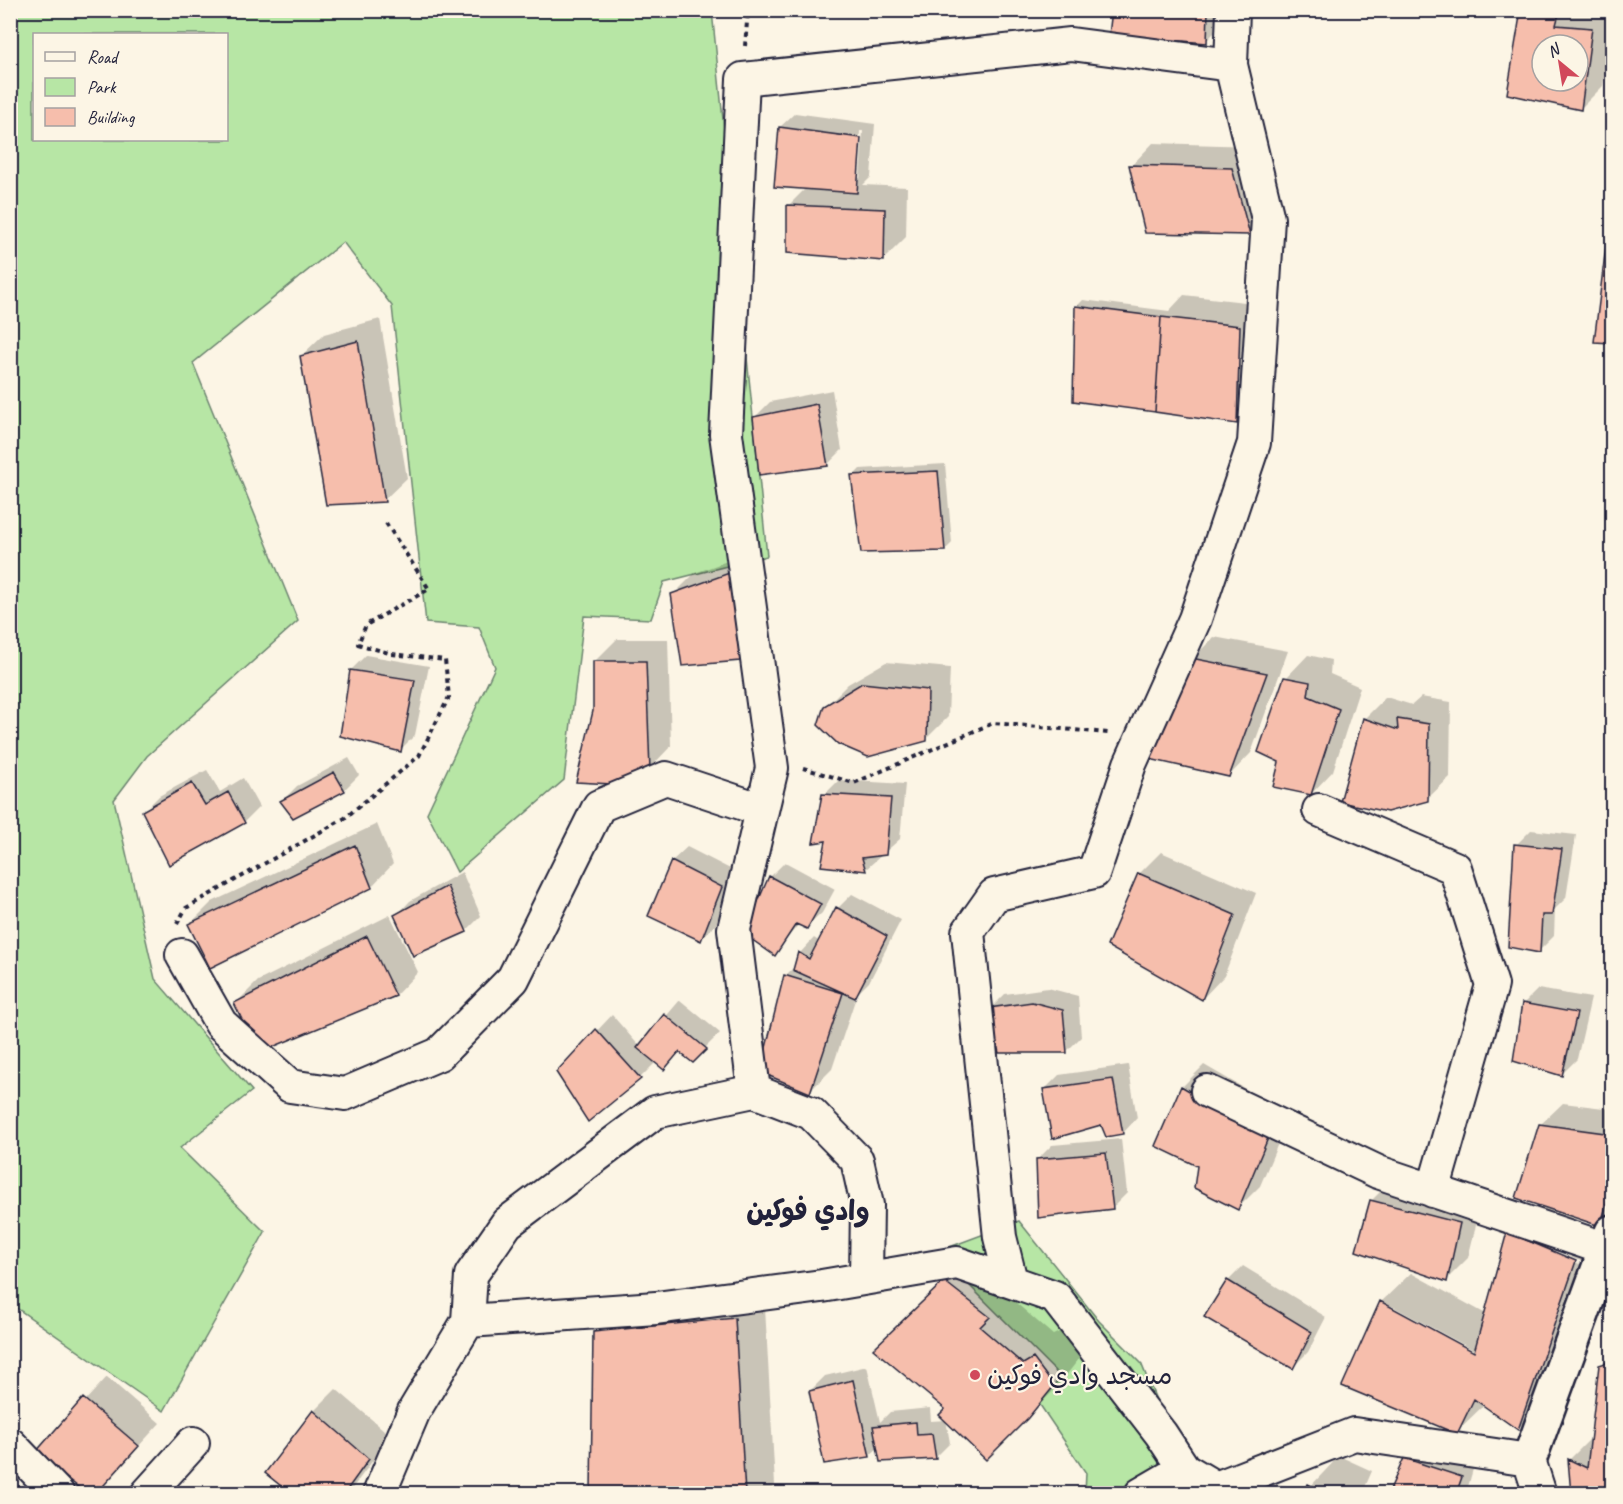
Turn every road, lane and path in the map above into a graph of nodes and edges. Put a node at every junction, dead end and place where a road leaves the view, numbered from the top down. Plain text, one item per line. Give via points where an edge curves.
1 (1233, 10) edge
2 (1232, 65) junction
3 (384, 520) dead end
4 (1142, 736) junction
5 (771, 759) junction
6 (762, 810) junction
7 (1319, 810) dead end
8 (182, 956) joint
9 (754, 1091) junction
10 (1208, 1091) dead end
11 (1433, 1191) junction
12 (1609, 1241) edge
13 (867, 1278) junction
14 (1011, 1281) junction
15 (468, 1321) junction
16 (193, 1443) dead end
17 (10, 1444) edge
18 (1529, 1460) junction
19 (1184, 1469) junction
20 (58, 1494) edge
21 (147, 1494) edge
22 (379, 1494) edge
23 (1142, 1494) edge
24 (1540, 1494) edge

1 - 2 street
2 - 4 street via 1268,219 1254,443 1195,620
2 - 5 street via 1071,44 742,79 726,435
3 - 8 path via 429,589 366,625 358,644 392,654 445,660 449,697 419,756 345,818 186,908 170,935
4 - 5 path via 993,723 854,783
4 - 14 street via 1094,872 994,895 968,932 1000,1237
5 - 6 street
6 - 8 street via 666,777 599,806 513,979 439,1054 345,1094 290,1086 221,1024
6 - 9 street via 734,929
7 - 11 street via 1455,868 1492,985
9 - 13 street via 811,1113 856,1160 867,1205
9 - 15 street via 655,1112 507,1223 471,1275
10 - 11 street via 1378,1172
11 - 12 street
12 - 18 street
13 - 14 street via 957,1263
13 - 15 street via 656,1308
14 - 19 street via 1055,1296
15 - 22 street via 414,1411
16 - 21 street
17 - 20 street
18 - 19 street via 1354,1434 1216,1488
18 - 24 street
19 - 23 street

